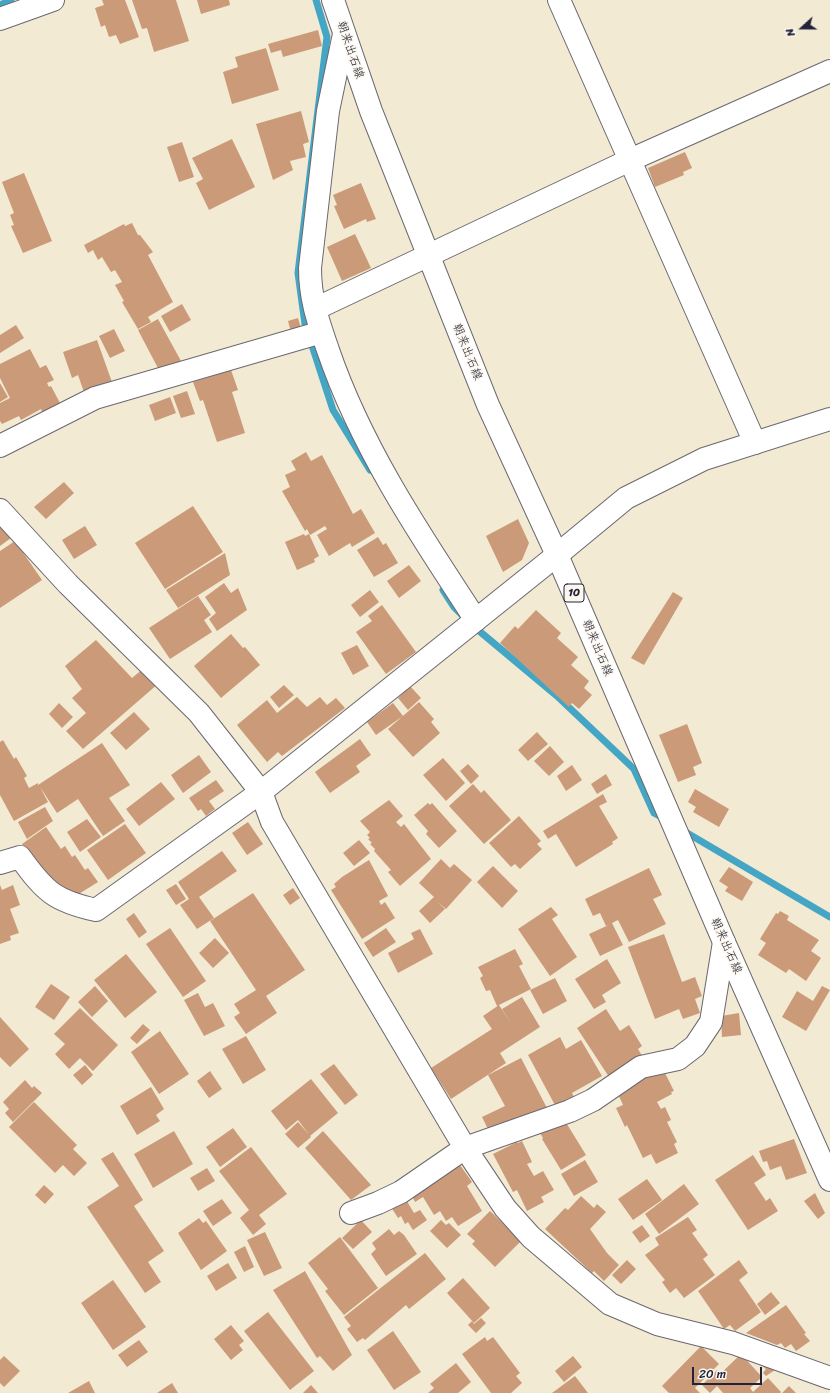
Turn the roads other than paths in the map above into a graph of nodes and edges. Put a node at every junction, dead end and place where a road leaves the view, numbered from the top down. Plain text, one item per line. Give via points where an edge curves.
1 (53, 0) edge
2 (333, 0) edge
3 (559, 0) edge
4 (0, 19) edge
5 (344, 34) junction
6 (830, 71) edge
7 (630, 160) junction
8 (427, 255) junction
9 (315, 309) junction
10 (322, 332) junction
11 (830, 419) edge
12 (755, 443) junction
13 (0, 446) edge
14 (0, 510) edge
15 (557, 555) junction
16 (476, 620) junction
17 (261, 792) junction
18 (0, 863) edge
19 (724, 942) junction
20 (466, 1148) junction
21 (830, 1180) edge
22 (351, 1213) dead end
23 (830, 1378) edge

1 - 4 street
2 - 5 street, 朝来出石線 / 10
3 - 7 street
5 - 8 street, 朝来出石線 / 10
5 - 9 street via 328,112 310,268 310,291
6 - 7 street
7 - 8 street
7 - 12 street
8 - 9 street
8 - 15 street, 朝来出石線 / 10 via 488,405
9 - 10 street
10 - 13 street via 95,398
10 - 16 street via 339,382 373,452 422,537
11 - 12 street
12 - 15 street via 704,459 626,498
14 - 17 street via 68,584 199,713
15 - 16 street
15 - 19 street, 朝来出石線 / 10
16 - 17 street
17 - 18 street via 96,910 70,904 53,895 20,857
17 - 20 street via 272,822
19 - 20 street via 711,1022 695,1046 678,1059 641,1068 593,1100 570,1111
19 - 21 street, 朝来出石線 / 10
20 - 22 street via 401,1192
20 - 23 street via 505,1208 531,1238 610,1304 656,1324 733,1343

